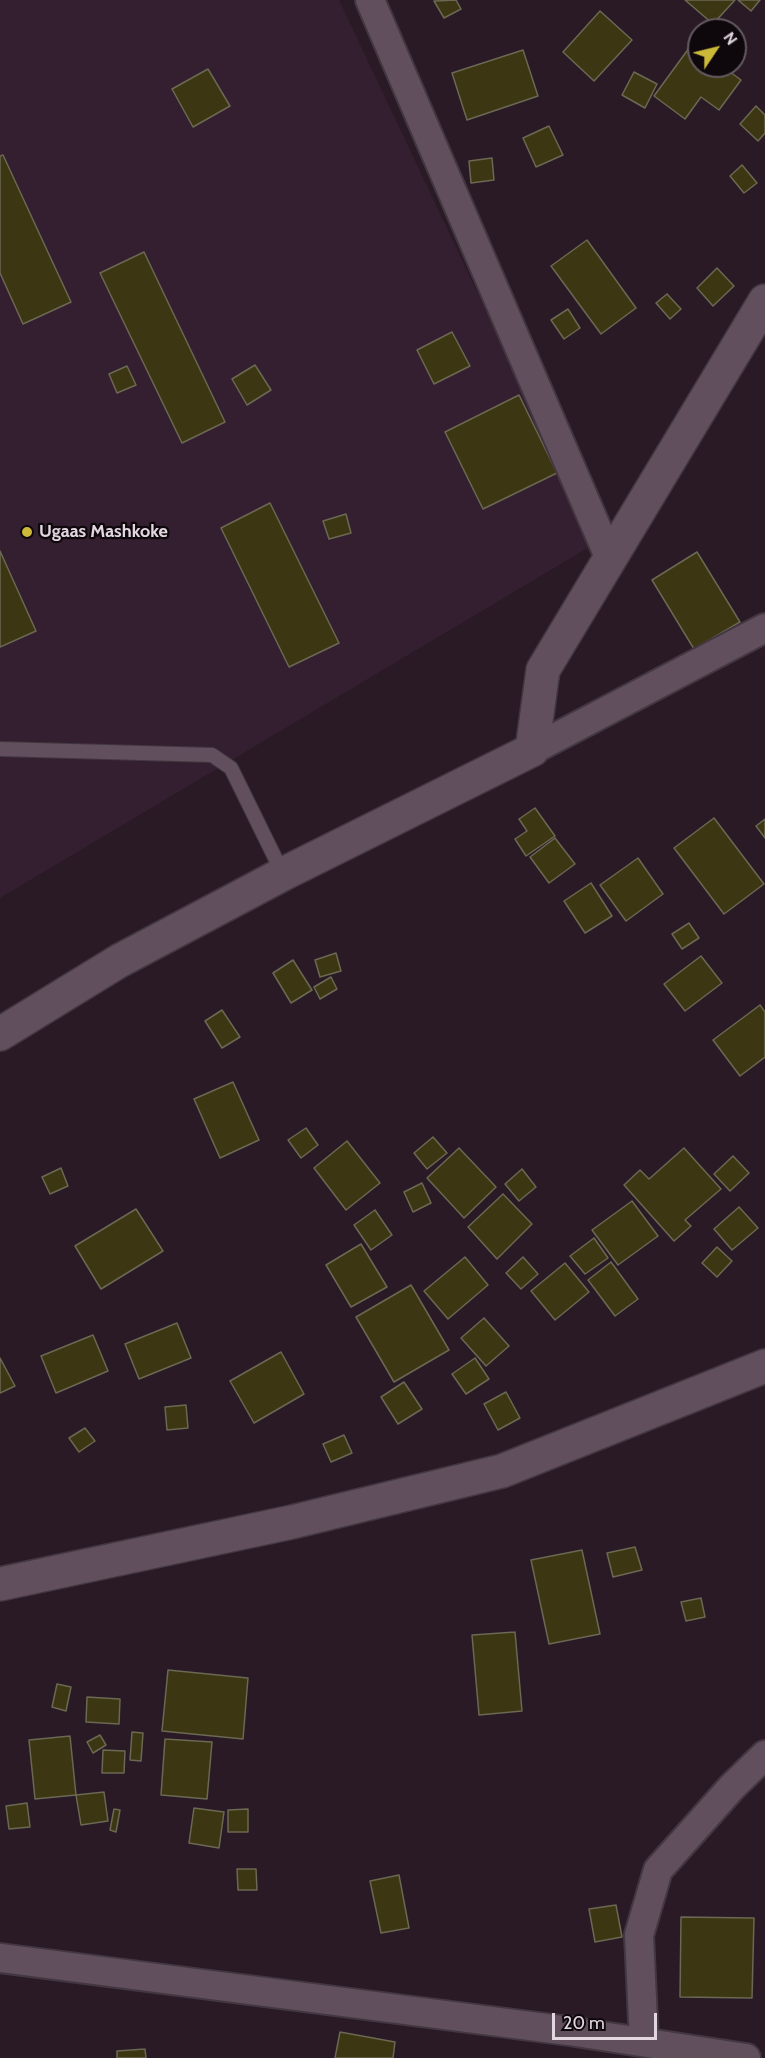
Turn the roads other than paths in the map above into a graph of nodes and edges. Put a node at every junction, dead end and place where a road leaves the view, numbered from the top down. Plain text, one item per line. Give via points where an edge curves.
1 (370, 0) edge
2 (765, 301) edge
3 (610, 559) junction
4 (765, 628) edge
5 (0, 749) edge
6 (532, 750) junction
7 (283, 874) junction
8 (0, 1034) edge
9 (765, 1366) edge
10 (0, 1584) edge
11 (765, 1755) edge
12 (0, 1958) edge
13 (644, 2042) junction
14 (746, 2058) edge

1 - 3 street
2 - 3 main road
3 - 6 main road via 543,670
4 - 6 street
5 - 7 lane via 212,756 231,768
6 - 7 main road
7 - 8 main road via 119,961
9 - 10 main road via 502,1471 292,1522
11 - 13 street via 732,1786 658,1870 639,1935
12 - 13 street
13 - 14 street

